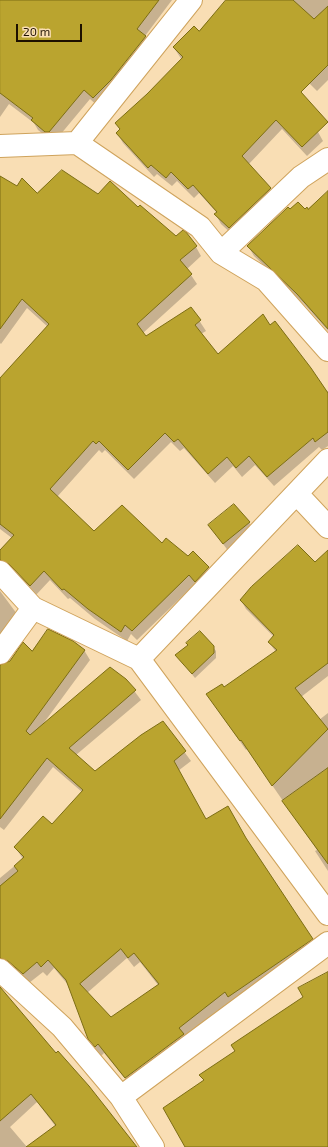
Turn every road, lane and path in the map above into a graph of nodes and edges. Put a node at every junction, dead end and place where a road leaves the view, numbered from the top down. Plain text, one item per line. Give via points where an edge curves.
1 (192, 0) edge
2 (77, 143) junction
3 (0, 146) edge
4 (328, 159) edge
5 (221, 253) junction
6 (328, 350) edge
7 (328, 460) edge
8 (298, 494) junction
9 (328, 527) edge
10 (0, 572) edge
11 (33, 608) junction
12 (0, 653) edge
13 (139, 659) junction
14 (328, 914) edge
15 (328, 943) edge
16 (0, 970) edge
17 (120, 1097) junction
18 (153, 1147) edge

1 - 2 street
2 - 3 street
2 - 5 street via 200,227
4 - 5 street via 301,177
5 - 6 street via 266,280
7 - 8 street
8 - 9 street
8 - 13 street
10 - 11 street
11 - 12 street
11 - 13 street
13 - 14 street
15 - 17 street
16 - 17 street via 62,1027
17 - 18 street

